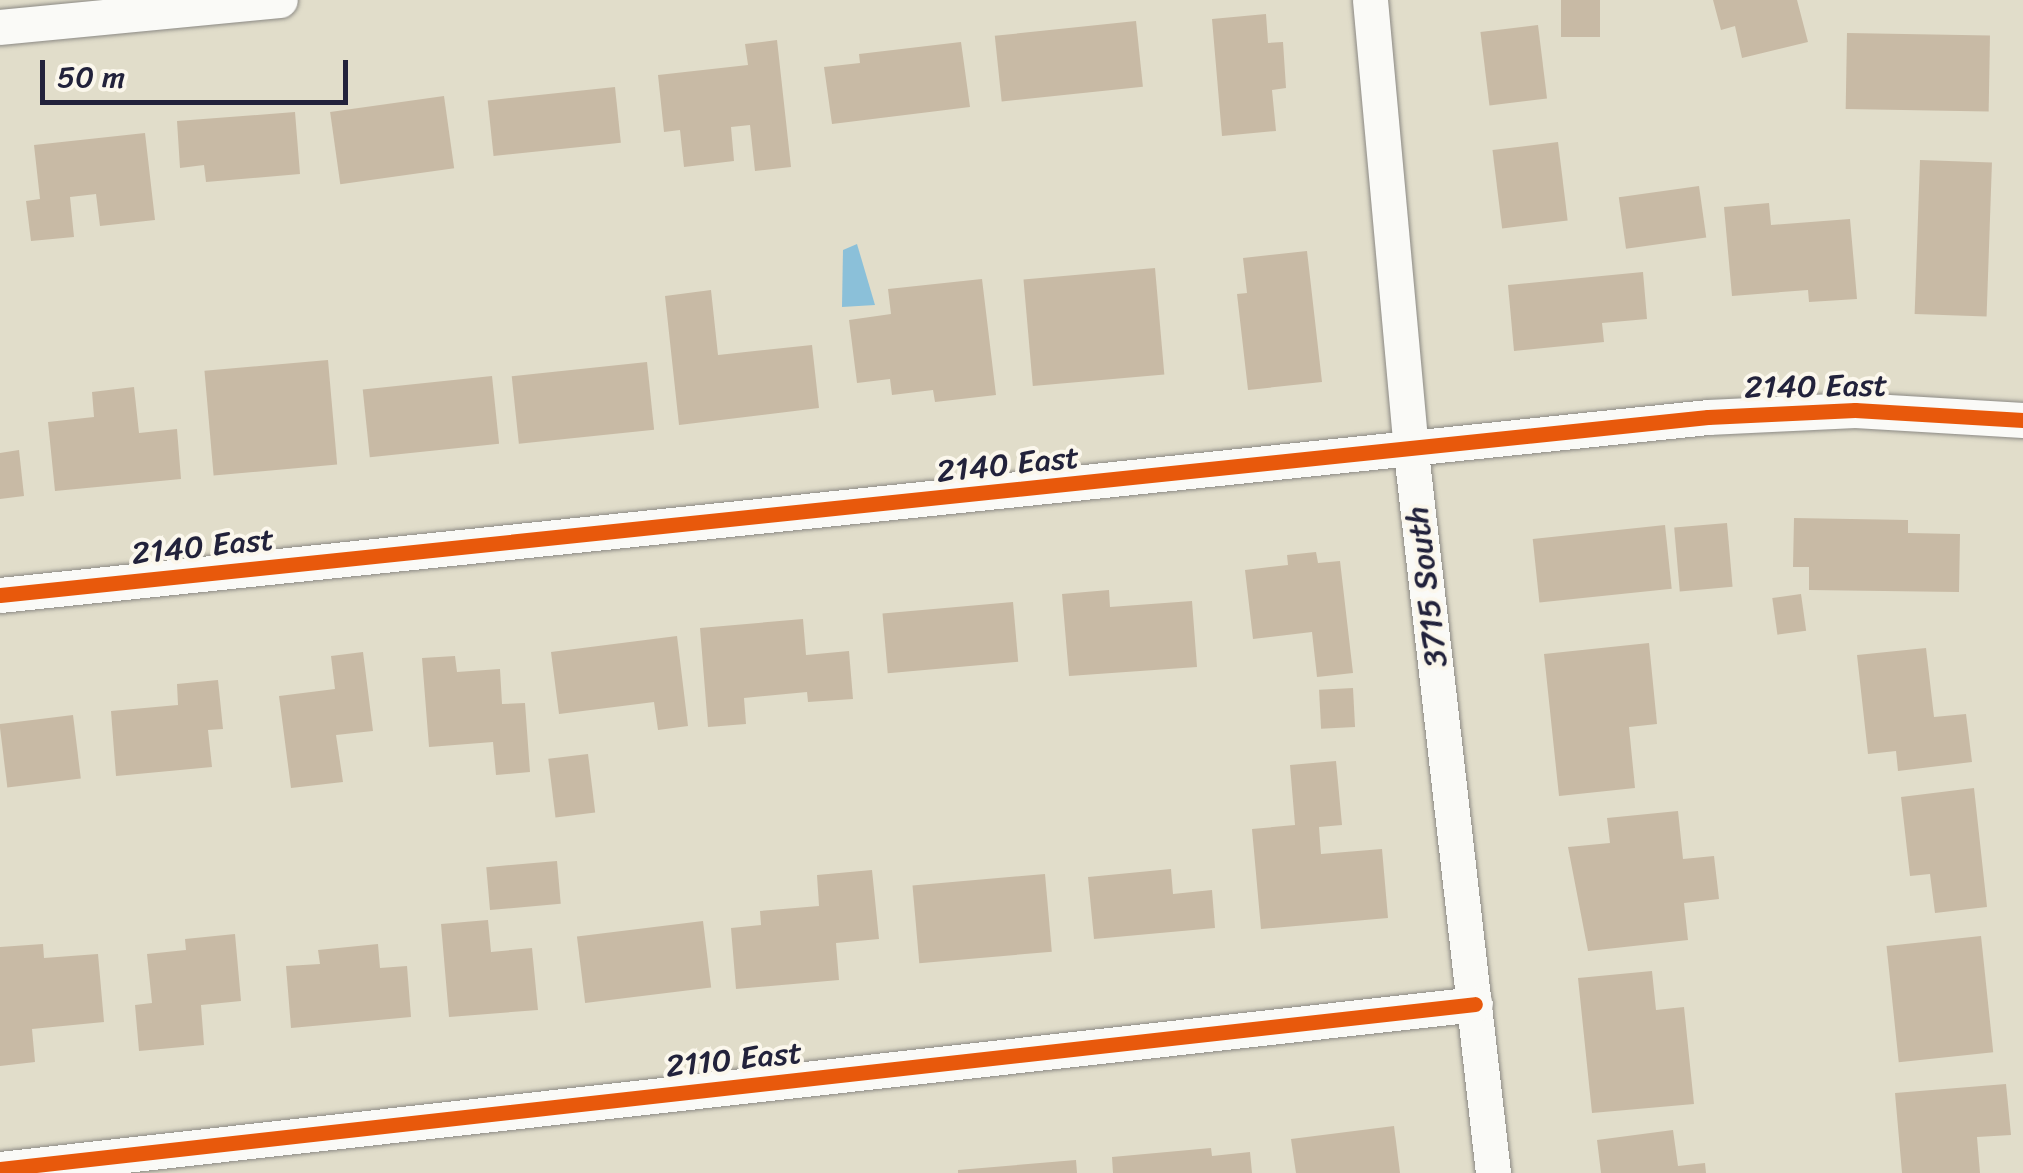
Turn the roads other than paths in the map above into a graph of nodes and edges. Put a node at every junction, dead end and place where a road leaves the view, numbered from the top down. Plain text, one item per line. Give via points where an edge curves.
1 (280, 0) edge
2 (1370, 0) edge
3 (0, 27) edge
4 (2023, 420) edge
5 (1411, 452) junction
6 (0, 595) edge
7 (1474, 1004) junction
8 (107, 1166) edge
9 (0, 1169) edge
10 (1493, 1173) edge

1 - 3 street
2 - 5 street, 3715 South
4 - 5 street, 2140 East via 1855,410 1708,416
5 - 6 street, 2140 East
5 - 7 street, 3715 South
7 - 8 street, 2110 East
7 - 10 street, 3715 South
8 - 9 street, 2110 East

